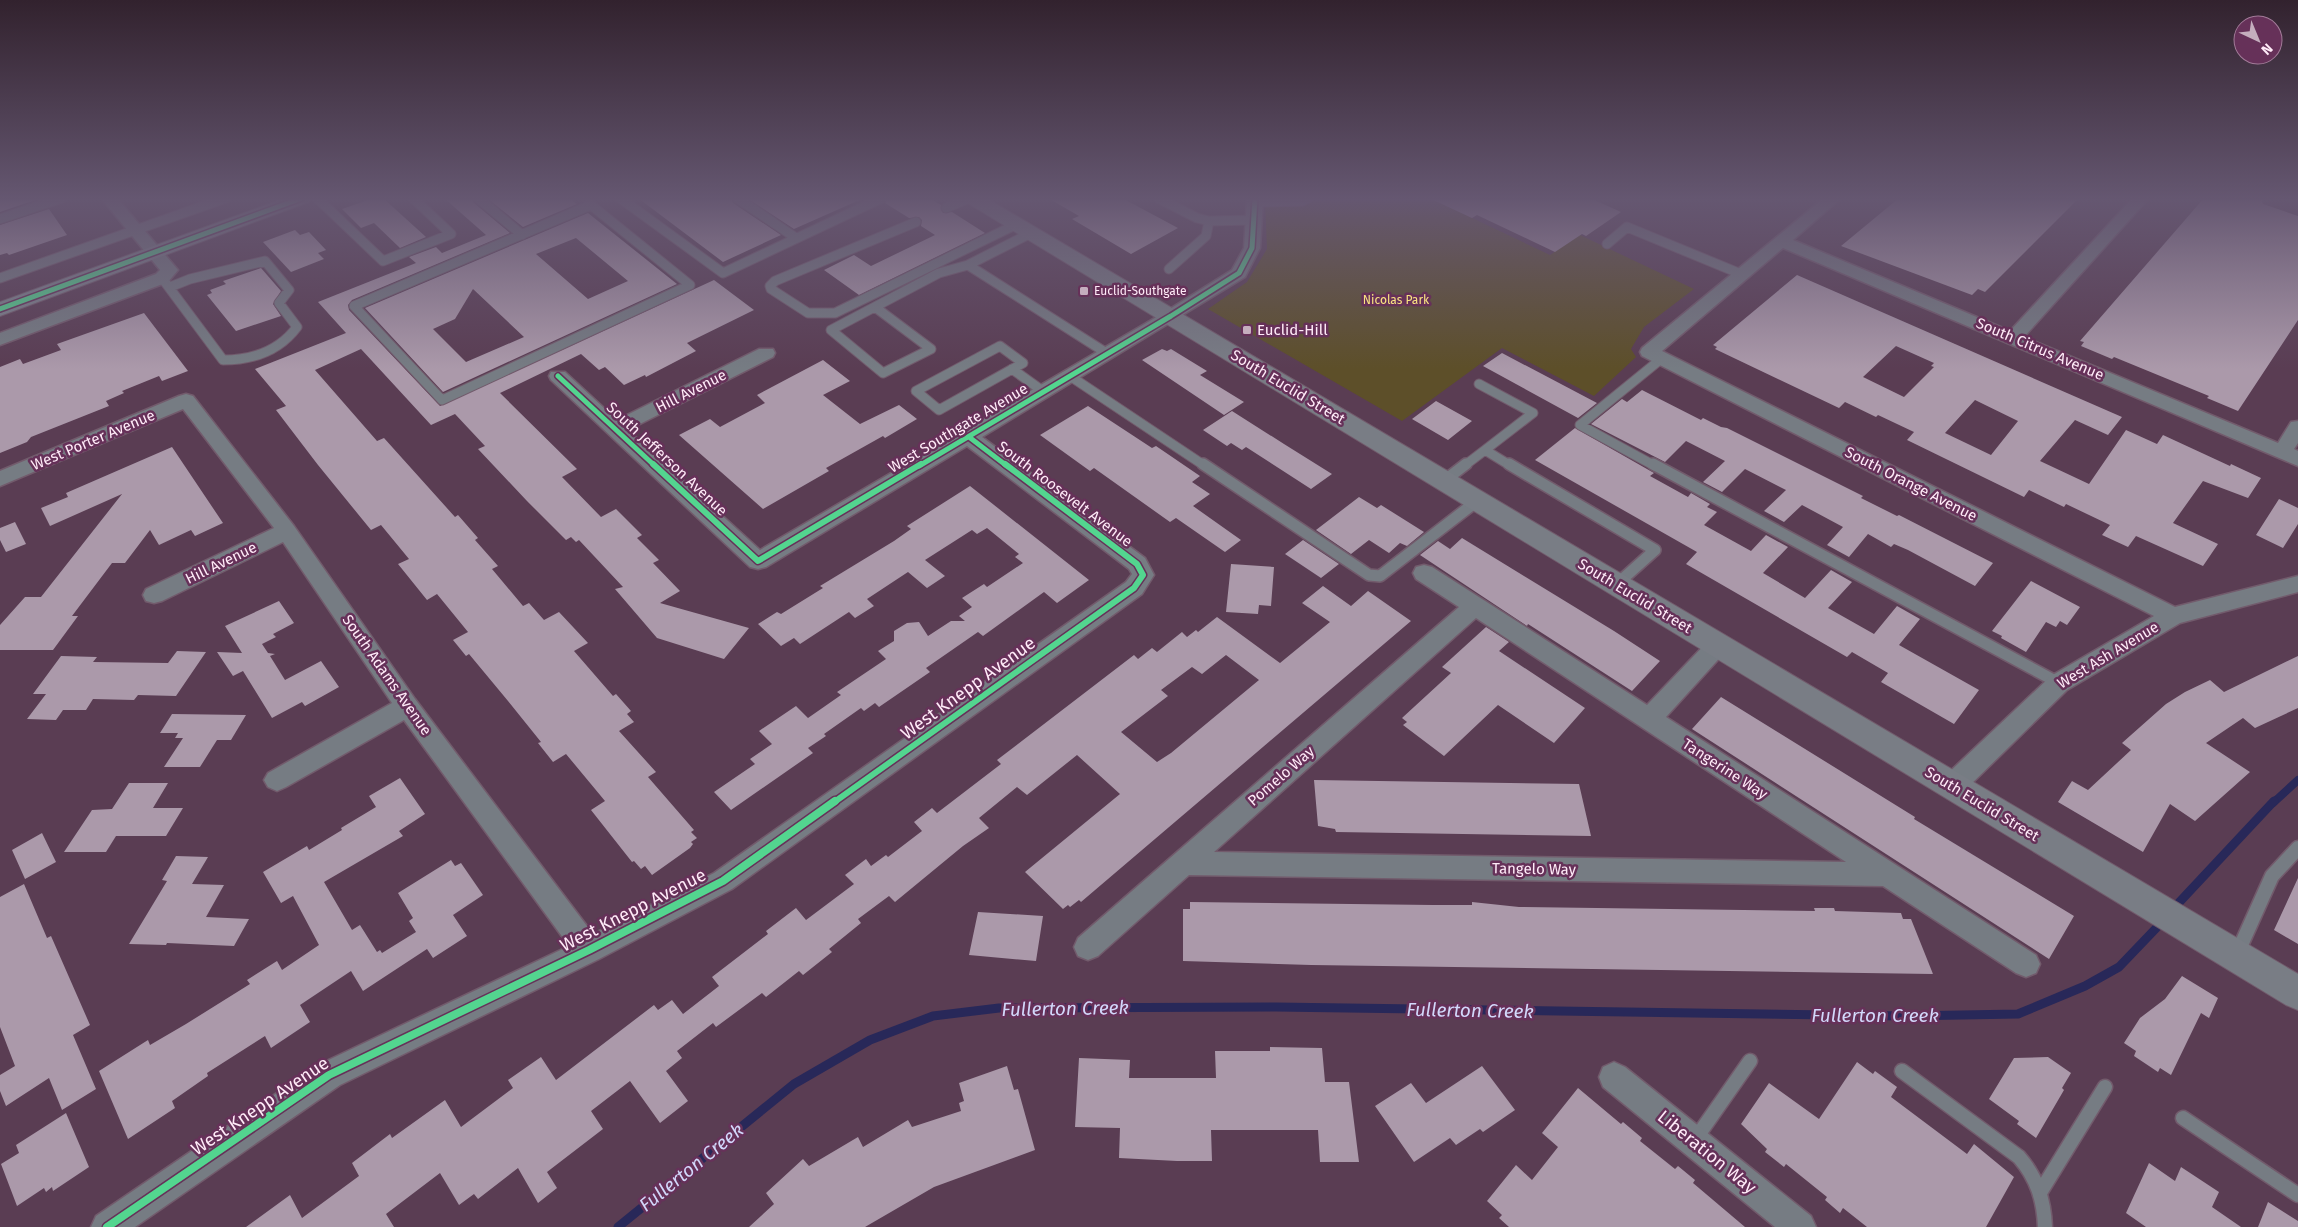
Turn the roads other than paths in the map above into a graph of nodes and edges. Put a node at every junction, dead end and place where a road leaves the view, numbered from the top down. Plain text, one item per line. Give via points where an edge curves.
1 (64, 255) edge
2 (146, 255) edge
3 (158, 255) edge
4 (377, 255) edge
5 (397, 255) edge
6 (474, 255) edge
7 (653, 255) edge
8 (700, 255) edge
9 (759, 255) edge
10 (834, 255) edge
11 (963, 255) edge
12 (983, 255) edge
13 (1070, 255) edge
14 (1184, 255) edge
15 (1248, 255) edge
16 (1696, 255) edge
17 (1764, 255) edge
18 (1816, 255) edge
19 (2089, 255) edge
20 (968, 265) junction
21 (1169, 269) dead end
22 (1741, 274) junction
23 (0, 278) edge
24 (166, 283) junction
25 (875, 307) junction
26 (0, 309) edge
27 (1171, 316) junction
28 (2014, 337) junction
29 (0, 339) edge
30 (766, 353) dead end
31 (1108, 354) junction
32 (1655, 355) junction
33 (1012, 369) junction
34 (558, 376) dead end
35 (1070, 376) junction
36 (1480, 384) dead end
37 (1044, 392) junction
38 (186, 400) joint
39 (2298, 427) edge
40 (616, 428) junction
41 (968, 437) junction
42 (1485, 450) junction
43 (2290, 455) edge
44 (0, 479) edge
45 (1444, 480) junction
46 (1477, 501) junction
47 (287, 531) junction
48 (758, 561) joint
49 (1424, 573) dead end
50 (1143, 575) joint
51 (1616, 584) junction
52 (2298, 584) edge
53 (154, 595) dead end
54 (1474, 606) junction
55 (2173, 616) junction
56 (1718, 645) junction
57 (2059, 683) junction
58 (407, 706) junction
59 (1649, 719) junction
60 (277, 780) dead end
61 (1952, 786) junction
62 (2298, 848) edge
63 (1182, 864) junction
64 (1887, 874) junction
65 (1088, 947) dead end
66 (589, 950) junction
67 (2236, 956) junction
68 (2026, 964) dead end
69 (2298, 993) edge
70 (1750, 1062) dead end
71 (1902, 1071) dead end
72 (1614, 1077) dead end
73 (2105, 1086) dead end
74 (2182, 1118) dead end
75 (1694, 1141) junction
76 (2041, 1190) junction
77 (2298, 1195) edge
78 (107, 1227) edge
79 (1800, 1227) edge
80 (2045, 1227) edge

1 - 23 lane
2 - 26 main road
3 - 24 street via 169,270
4 - 5 lane via 383,261
6 - 7 lane via 354,306 442,400 690,285
8 - 9 lane via 723,272
10 - 11 lane via 775,281 771,289 806,314 822,316
12 - 20 lane
13 - 27 main road, South Euclid Street
14 - 21 lane
15 - 27 street, West Southgate Avenue via 1239,273
16 - 22 lane
17 - 22 street
18 - 28 street, South Citrus Avenue
19 - 28 street
20 - 25 lane via 939,273
20 - 31 lane
22 - 32 street
24 - 24 lane via 223,360 239,360 266,352 290,340 296,327 279,303 289,290 265,261
24 - 29 street
25 - 25 lane via 831,330 883,373 931,349
27 - 31 street, West Southgate Avenue
27 - 45 main road, South Euclid Street
28 - 43 street, South Citrus Avenue
30 - 40 street, Hill Avenue
31 - 35 street, West Southgate Avenue
32 - 55 street, South Orange Avenue
32 - 57 lane via 1580,425
33 - 33 lane via 939,410 916,391 1000,346 1023,363
33 - 37 lane
34 - 40 street, South Jefferson Avenue
35 - 37 street, West Southgate Avenue
35 - 46 lane via 1369,575 1380,576
36 - 42 lane via 1532,413
37 - 41 street, West Southgate Avenue
38 - 44 street, West Porter Avenue
38 - 47 street, South Adams Avenue
39 - 43 street
40 - 48 street, South Jefferson Avenue
41 - 48 street, West Southgate Avenue
41 - 50 street, South Roosevelt Avenue via 1137,564
42 - 45 lane
42 - 51 lane via 1655,550
45 - 46 main road, South Euclid Street
46 - 51 main road, South Euclid Street
47 - 53 street, Hill Avenue
47 - 58 street, South Adams Avenue
49 - 54 street, Tangerine Way
50 - 66 street, West Knepp Avenue via 1134,588 724,881
51 - 56 main road, South Euclid Street
52 - 55 street, West Ash Avenue
54 - 59 street, Tangerine Way
54 - 63 street, Pomelo Way
55 - 57 street, West Ash Avenue
56 - 59 street
56 - 61 main road, South Euclid Street
57 - 61 street, West Ash Avenue
58 - 60 street
58 - 66 street, South Adams Avenue
59 - 64 street, Tangerine Way
61 - 67 main road, South Euclid Street
62 - 67 lane via 2272,876
63 - 64 street, Tangelo Way
63 - 65 street, Pomelo Way
64 - 68 street, Tangerine Way
66 - 78 street, West Knepp Avenue via 329,1075
67 - 69 main road, South Euclid Street
70 - 75 lane
71 - 76 lane via 2020,1157
72 - 75 street, Liberation Way
73 - 76 lane
74 - 77 lane
75 - 79 street, Liberation Way
76 - 80 lane

